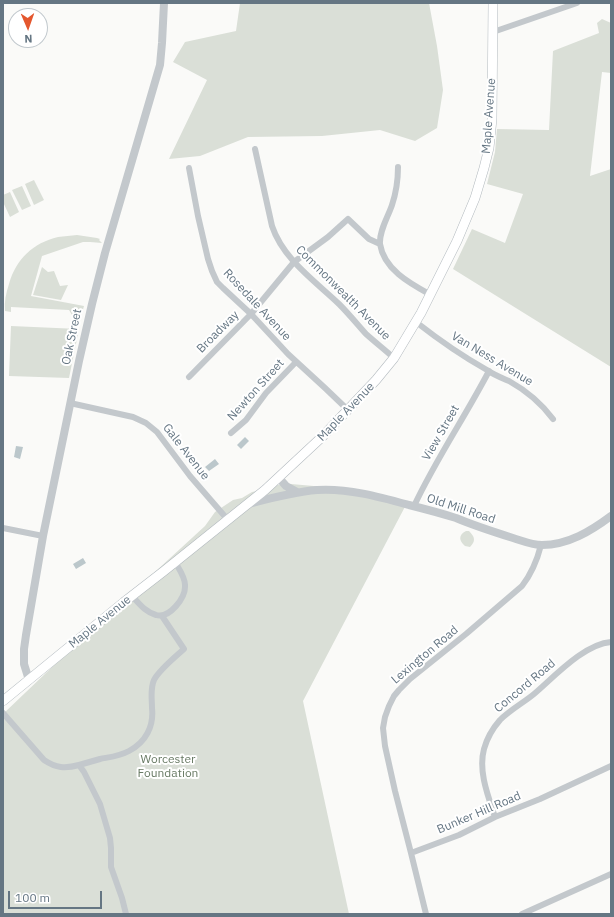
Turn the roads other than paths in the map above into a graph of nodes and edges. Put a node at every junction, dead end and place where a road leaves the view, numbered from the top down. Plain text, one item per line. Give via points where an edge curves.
1 (164, 3) edge
2 (493, 3) edge
3 (577, 3) edge
4 (493, 32) junction
5 (255, 149) dead end
6 (398, 167) dead end
7 (189, 168) dead end
8 (380, 244) junction
9 (294, 262) junction
10 (431, 295) junction
11 (251, 314) junction
12 (416, 322) junction
13 (394, 358) junction
14 (296, 362) junction
15 (488, 371) junction
16 (189, 376) dead end
17 (70, 403) junction
18 (348, 410) junction
19 (552, 419) dead end
20 (231, 433) dead end
21 (279, 478) junction
22 (270, 486) junction
23 (297, 492) junction
24 (280, 496) junction
25 (248, 504) junction
26 (414, 506) junction
27 (611, 518) edge
28 (228, 520) junction
29 (3, 528) edge
30 (43, 536) junction
31 (541, 545) junction
32 (175, 562) junction
33 (132, 596) junction
34 (162, 616) junction
35 (611, 642) edge
36 (29, 680) junction
37 (3, 701) edge
38 (3, 713) edge
39 (79, 765) junction
40 (611, 766) edge
41 (495, 817) junction
42 (411, 853) junction
43 (611, 874) edge
44 (126, 914) edge
45 (426, 914) edge
46 (522, 914) edge

1 - 17 street, Oak Street via 160,65 93,298
2 - 4 main road, Maple Avenue
3 - 4 street
4 - 10 main road, Maple Avenue via 491,128 486,163 465,224
5 - 9 street, Commonwealth Avenue via 274,232
6 - 8 street via 396,190
7 - 11 street, Rosedale Avenue via 198,216 214,276
8 - 9 street, Broadway via 369,239 348,219
8 - 10 street via 384,257 395,270 410,283
9 - 11 street, Broadway
9 - 13 street, Commonwealth Avenue
10 - 12 main road, Maple Avenue
11 - 14 street, Rosedale Avenue
11 - 16 street, Broadway
12 - 13 main road, Maple Avenue
12 - 15 street, Van Ness Avenue
13 - 18 main road, Maple Avenue
14 - 18 street, Rosedale Avenue
14 - 20 street, Newton Street via 266,393 246,420
15 - 19 street, Van Ness Avenue via 526,392
15 - 26 street, View Street
17 - 28 street, Gale Avenue via 133,417 150,425
17 - 30 street, Oak Street
18 - 21 main road, Maple Avenue
21 - 22 main road, Maple Avenue
21 - 23 street via 286,486
22 - 24 street
22 - 25 main road, Maple Avenue
23 - 24 street, Old Mill Road
23 - 26 street, Old Mill Road via 340,491
24 - 25 street, Old Mill Road
25 - 28 main road, Maple Avenue
26 - 31 street, Old Mill Road via 530,544
27 - 31 street, Old Mill Road via 576,538 559,544
28 - 32 main road, Maple Avenue
29 - 30 street
30 - 36 street, Oak Street via 25,642 24,664
31 - 42 street, Lexington Road via 535,566 522,586 410,679 394,696 389,706 383,728 385,746
32 - 33 main road, Maple Avenue
32 - 34 street via 185,582 185,590 180,602
33 - 34 street via 146,610
33 - 36 main road, Maple Avenue
34 - 39 street via 184,649 154,680 151,694 151,726 148,732 140,743 124,754
35 - 41 street, Concord Road via 600,644 582,654 508,713 492,730 484,748 482,769
36 - 37 main road, Maple Avenue
38 - 39 street via 44,760 59,767
39 - 44 street via 100,804 110,838 111,867
40 - 41 street, Bunker Hill Road
41 - 42 street, Bunker Hill Road via 459,835
42 - 45 street
43 - 46 street

